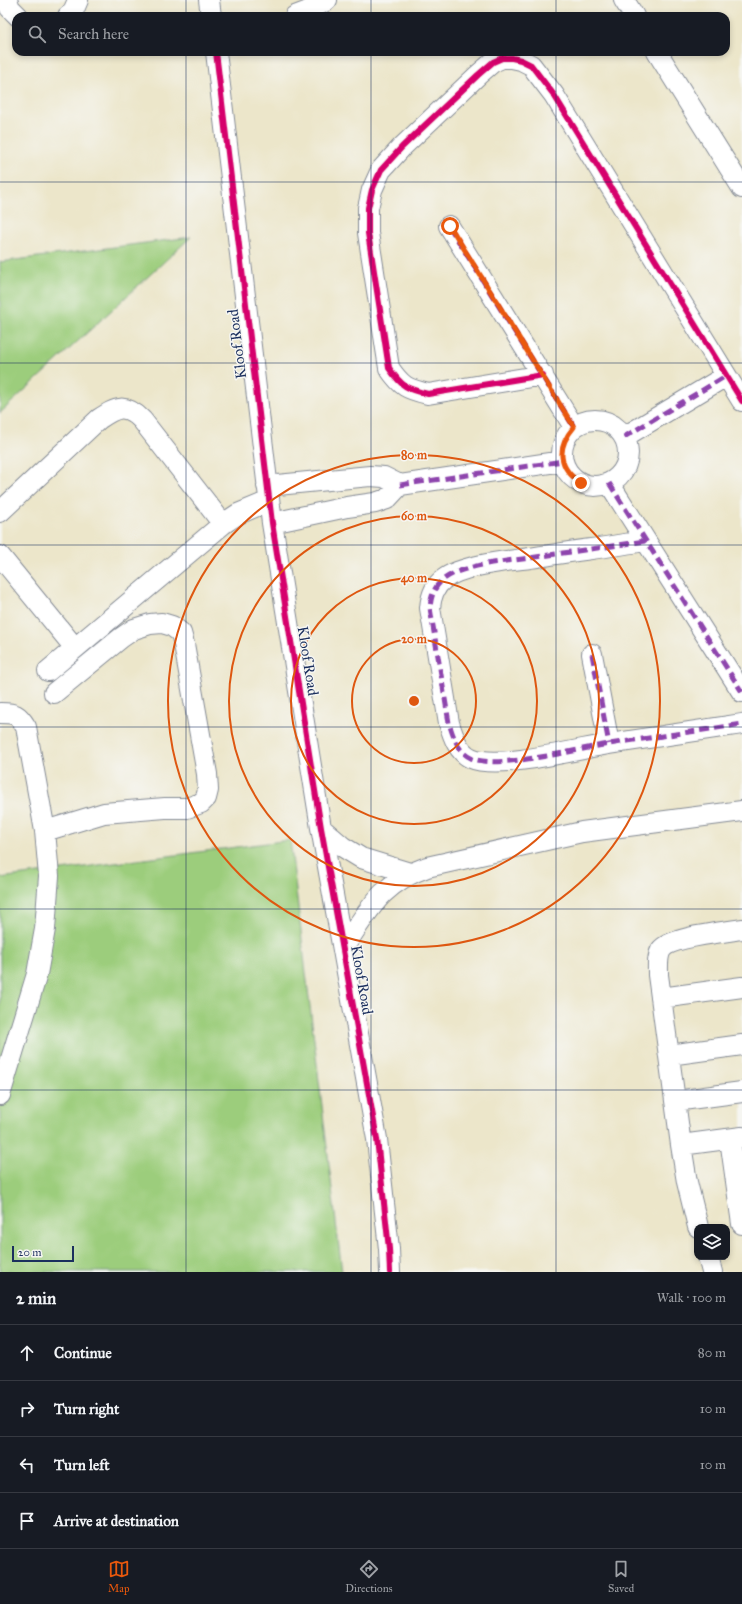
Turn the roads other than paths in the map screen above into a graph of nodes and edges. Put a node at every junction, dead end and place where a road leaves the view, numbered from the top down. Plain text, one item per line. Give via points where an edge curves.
1 (7, 0) edge
2 (78, 0) edge
3 (209, 0) edge
4 (327, 0) edge
5 (624, 0) edge
6 (14, 12) edge
7 (73, 12) edge
8 (210, 12) edge
9 (305, 12) edge
10 (632, 12) edge
11 (216, 56) edge
12 (660, 56) edge
13 (742, 188) edge
14 (450, 226) dead end
15 (542, 375) junction
16 (726, 376) junction
17 (742, 401) edge
18 (574, 427) junction
19 (624, 437) junction
20 (563, 461) junction
21 (609, 483) junction
22 (400, 485) junction
23 (268, 493) junction
24 (0, 512) edge
25 (272, 523) junction
26 (224, 524) junction
27 (646, 541) junction
28 (0, 556) edge
29 (75, 648) junction
30 (592, 654) dead end
31 (48, 671) dead end
32 (742, 692) edge
33 (54, 693) dead end
34 (0, 712) edge
35 (742, 724) edge
36 (609, 744) junction
37 (742, 811) edge
38 (321, 828) junction
39 (45, 831) junction
40 (410, 873) junction
41 (742, 929) edge
42 (343, 948) junction
43 (742, 987) edge
44 (661, 998) junction
45 (742, 1045) edge
46 (669, 1055) junction
47 (742, 1092) edge
48 (0, 1095) edge
49 (674, 1101) junction
50 (736, 1138) edge
51 (681, 1146) junction
52 (697, 1224) edge
53 (742, 1224) edge
54 (709, 1260) edge
55 (390, 1272) edge
56 (712, 1272) edge

1 - 6 street
2 - 7 street
3 - 8 street
4 - 9 street
5 - 10 street
11 - 23 street, Kloof Road
12 - 13 street
14 - 15 street
15 - 16 street via 428,394 411,390 399,382 390,368 368,233 368,208 372,190 382,170 402,147 478,75 502,58 522,60 531,65 554,95
15 - 18 street
16 - 17 street
16 - 19 street
18 - 19 street via 599,420 615,427
18 - 20 street via 564,443
19 - 21 street via 628,450 626,463 620,474
20 - 21 street via 573,478 581,483 600,486
20 - 22 street
21 - 27 street
22 - 23 street via 384,477 370,476
22 - 25 street via 387,499 375,503
23 - 25 street, Kloof Road
23 - 26 street
24 - 26 street via 99,419 111,411 122,408 133,411 142,420
25 - 38 street, Kloof Road
26 - 29 street
27 - 32 street
27 - 36 street via 455,572 435,587 431,598 430,608 449,723 460,749 470,758 486,762 526,759
28 - 29 street
29 - 31 street
30 - 36 street
33 - 39 street via 134,629 162,623 172,626 180,633 184,644 208,790 206,798 201,803 187,808 104,813
34 - 39 street via 20,716 26,726
35 - 36 street
37 - 40 street via 582,832
38 - 40 street via 361,858
38 - 42 street, Kloof Road
39 - 48 street via 48,876 45,929 37,974
40 - 42 street via 377,898
41 - 44 street via 680,939 668,944 662,950 658,961
42 - 55 street, Kloof Road via 377,1139 390,1249
43 - 44 street
44 - 46 street
45 - 46 street
46 - 49 street
47 - 49 street
49 - 51 street
50 - 51 street
50 - 53 street
51 - 52 street
54 - 56 street

